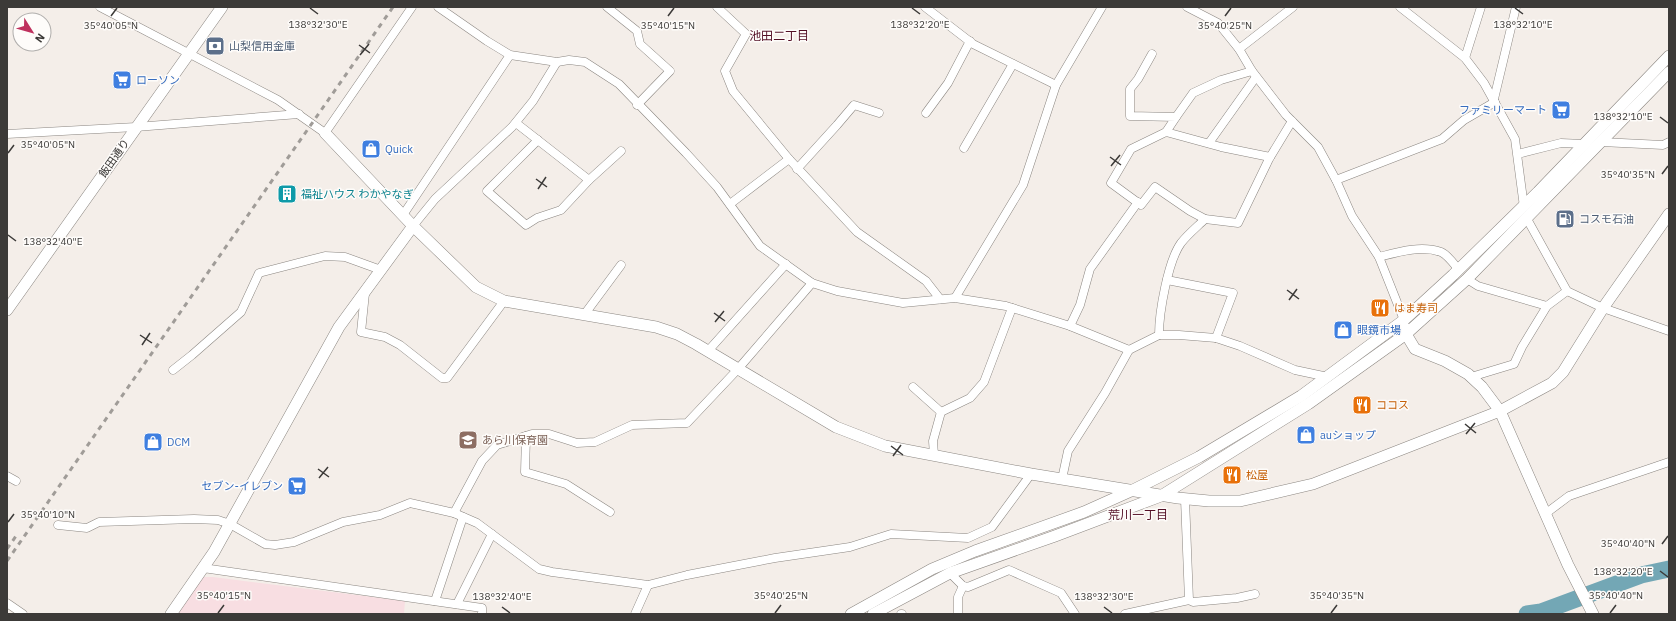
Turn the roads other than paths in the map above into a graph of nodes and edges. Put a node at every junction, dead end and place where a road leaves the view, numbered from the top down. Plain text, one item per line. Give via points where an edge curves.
1 (100, 7) edge
2 (222, 7) edge
3 (412, 7) edge
4 (438, 7) edge
5 (607, 7) edge
6 (717, 7) edge
7 (925, 7) edge
8 (1102, 7) edge
9 (1187, 7) edge
10 (1293, 7) edge
11 (1401, 7) edge
12 (1481, 7) edge
13 (1516, 7) edge
14 (970, 41) junction
15 (1239, 49) junction
16 (189, 54) junction
17 (1152, 54) dead end
18 (510, 55) junction
19 (1669, 56) edge
20 (1465, 58) junction
21 (557, 62) junction
22 (1013, 64) junction
23 (1669, 72) edge
24 (1254, 74) junction
25 (1056, 85) junction
26 (1494, 101) junction
27 (638, 104) junction
28 (879, 113) dead end
29 (926, 113) dead end
30 (299, 114) junction
31 (1176, 116) junction
32 (1292, 121) junction
33 (516, 123) junction
34 (136, 127) junction
35 (1166, 132) junction
36 (325, 133) junction
37 (7, 134) edge
38 (538, 140) junction
39 (1601, 142) junction
40 (1669, 142) edge
41 (1209, 143) junction
42 (1584, 144) junction
43 (964, 148) dead end
44 (621, 151) dead end
45 (1518, 154) junction
46 (1270, 157) junction
47 (789, 159) junction
48 (797, 169) junction
49 (589, 180) junction
50 (1336, 180) junction
51 (1138, 202) junction
52 (730, 204) junction
53 (1524, 207) junction
54 (1669, 214) edge
55 (404, 215) junction
56 (1205, 219) junction
57 (1528, 219) junction
58 (413, 226) junction
59 (1379, 257) junction
60 (786, 264) junction
61 (621, 266) dead end
62 (381, 270) junction
63 (1459, 270) junction
64 (1467, 279) junction
65 (1167, 280) junction
66 (812, 283) junction
67 (365, 291) junction
68 (1567, 291) junction
69 (956, 298) junction
70 (940, 300) junction
71 (504, 301) junction
72 (1547, 306) junction
73 (1012, 308) junction
74 (1603, 308) junction
75 (7, 310) edge
76 (584, 315) junction
77 (1404, 320) junction
78 (1070, 326) junction
79 (1669, 331) edge
80 (1406, 334) junction
81 (1159, 335) junction
82 (1216, 338) junction
83 (1129, 350) junction
84 (708, 351) junction
85 (738, 369) junction
86 (173, 370) dead end
87 (1328, 377) junction
88 (1471, 377) junction
89 (913, 388) dead end
90 (1500, 411) junction
91 (941, 412) junction
92 (526, 436) junction
93 (934, 455) junction
94 (1669, 462) edge
95 (1031, 474) junction
96 (7, 476) edge
97 (1062, 479) junction
98 (16, 481) dead end
99 (1133, 490) junction
100 (1161, 496) junction
101 (1185, 499) junction
102 (610, 512) dead end
103 (454, 513) junction
104 (462, 517) junction
105 (1547, 519) junction
106 (58, 524) dead end
107 (230, 524) junction
108 (492, 534) junction
109 (970, 537) junction
110 (975, 551) junction
111 (203, 568) junction
112 (950, 573) junction
113 (648, 585) junction
114 (963, 586) junction
115 (1255, 594) dead end
116 (1190, 600) junction
117 (435, 601) junction
118 (7, 603) edge
119 (457, 604) junction
120 (23, 614) edge
121 (171, 614) edge
122 (482, 614) edge
123 (635, 614) edge
124 (851, 614) edge
125 (873, 614) edge
126 (958, 614) edge
127 (1075, 614) edge
128 (1125, 614) edge
129 (1593, 614) edge

1 - 16 street
2 - 16 street, 飯田通り
3 - 36 street
4 - 18 street
5 - 27 street via 637,31 640,44 670,71
6 - 47 street via 746,34 725,71 733,91
7 - 14 street
8 - 25 street
9 - 15 street via 1218,23
10 - 15 street
11 - 20 street
12 - 20 street
13 - 26 street
14 - 22 street
14 - 29 street via 948,83
15 - 24 street
16 - 30 street via 278,100
16 - 34 street, 飯田通り
17 - 31 street via 1130,89 1130,116
18 - 21 street
18 - 55 street
19 - 42 street
20 - 26 street
21 - 27 street via 585,62 618,84
21 - 33 street
22 - 25 street
22 - 43 street
23 - 39 street
24 - 31 street via 1221,80 1193,93
24 - 32 street
24 - 41 street
25 - 69 street via 1024,185
26 - 45 street via 1515,139
26 - 50 street via 1464,120 1442,139
27 - 52 street via 686,153
28 - 48 street via 854,105
30 - 34 street
30 - 36 street
31 - 35 street
32 - 46 street
32 - 50 street via 1318,147
33 - 38 street
33 - 58 street via 435,199
34 - 37 street
34 - 75 street, 飯田通り
35 - 41 street
35 - 51 street via 1131,149 1111,184
36 - 55 street
38 - 49 street
38 - 49 street via 487,191 526,225 537,218 561,210
39 - 40 street via 1663,145
39 - 57 street
41 - 46 street
42 - 45 street via 1562,143
42 - 53 street
44 - 49 street
45 - 53 street
46 - 56 street via 1238,222
47 - 48 street
47 - 52 street
48 - 70 street via 856,232 926,281
50 - 59 street via 1352,216
51 - 56 street via 1141,205 1155,186
51 - 78 street via 1090,269 1080,306
52 - 60 street via 760,246
53 - 63 street
54 - 74 street
55 - 58 street
56 - 65 street via 1175,254
57 - 64 street
57 - 68 street
58 - 62 street
58 - 71 street via 476,287
59 - 63 street via 1408,250 1441,252
59 - 77 street
60 - 66 street
60 - 84 street
61 - 76 street
62 - 67 street
62 - 86 street via 345,257 325,256 259,273 241,312
63 - 77 street
64 - 72 street via 1478,286
64 - 80 street
65 - 81 street
65 - 82 street via 1233,293
66 - 70 street via 837,291 903,303
66 - 85 street
67 - 71 street via 361,332 385,337 400,345 442,378 447,378
67 - 107 street via 335,334
68 - 72 street
68 - 74 street
69 - 70 street
69 - 73 street
71 - 76 street
72 - 88 street via 1514,364
73 - 78 street
73 - 91 street via 984,382 970,398
74 - 79 street
74 - 90 street via 1563,372 1552,383
76 - 84 street via 656,327 677,334
77 - 80 street
77 - 87 street
78 - 83 street
80 - 88 street via 1415,349 1445,361
80 - 100 street via 1308,404
81 - 82 street
81 - 83 street
82 - 87 street via 1296,370
83 - 97 street via 1068,451
84 - 85 street
85 - 92 street via 687,424 632,425 595,442 577,442 549,434
85 - 93 street via 836,427 885,446
87 - 99 street via 1199,457
88 - 90 street
89 - 91 street
90 - 101 street via 1313,484 1240,501
90 - 105 street
91 - 93 street via 933,441
92 - 102 street via 525,472 566,484
92 - 103 street via 497,445 482,462
93 - 95 street
94 - 105 street via 1569,496
95 - 97 street
95 - 109 street via 992,527
96 - 98 street
97 - 99 street
99 - 100 street
99 - 110 street via 1084,512
100 - 101 street
100 - 112 street
101 - 116 street
103 - 104 street
103 - 107 street via 410,503 380,515 343,522 294,542 275,545 265,544
104 - 108 street via 477,523
104 - 117 street
105 - 129 street
106 - 107 street via 87,528 99,522 194,519 218,520
107 - 111 street
108 - 113 street via 539,569
108 - 119 street
109 - 110 street
109 - 113 street via 891,534 850,547 775,558
110 - 124 street via 932,569
111 - 117 street
111 - 121 street
112 - 114 street
112 - 125 street
113 - 123 street
114 - 126 street via 958,597
114 - 127 street via 968,587 1009,570 1061,593
115 - 116 street via 1237,598 1193,602
116 - 128 street
117 - 119 street
118 - 120 street
119 - 122 street via 482,608

